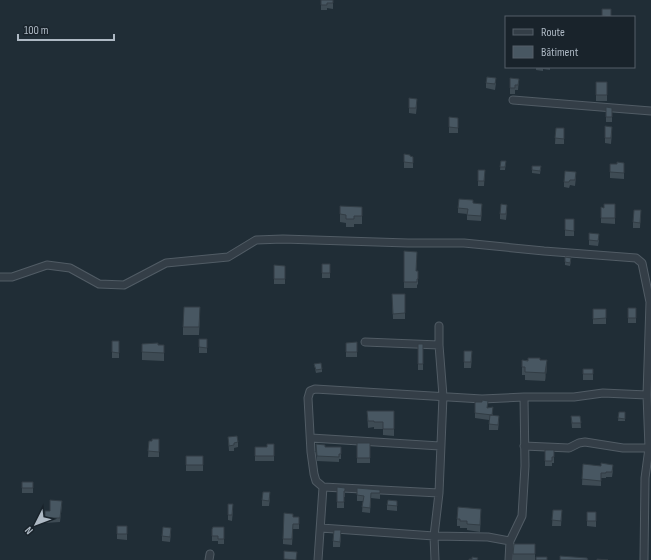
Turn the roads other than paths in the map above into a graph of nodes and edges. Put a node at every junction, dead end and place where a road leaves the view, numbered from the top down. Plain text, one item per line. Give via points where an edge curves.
1 (513, 100) dead end
2 (651, 111) edge
3 (0, 277) edge
4 (439, 326) dead end
5 (365, 342) dead end
6 (439, 345) junction
7 (647, 395) junction
8 (443, 396) junction
9 (524, 397) junction
10 (311, 438) junction
11 (440, 446) junction
12 (524, 446) junction
13 (650, 448) edge
14 (323, 487) junction
15 (439, 493) junction
16 (648, 502) edge
17 (321, 528) junction
18 (434, 536) junction
19 (510, 541) junction
20 (318, 560) edge
21 (435, 560) edge
22 (509, 560) edge
23 (644, 560) edge

1 - 2 street
3 - 7 street via 12,277 47,265 70,268 99,284 124,285 166,263 228,257 256,240 283,239 464,243 636,258 642,263 650,302
4 - 6 street
5 - 6 street
6 - 8 street
7 - 9 street via 603,393 574,397
7 - 13 street
8 - 9 street via 482,399
8 - 10 street via 315,389 310,391 308,398
8 - 11 street
9 - 12 street
10 - 11 street
10 - 14 street via 314,474 316,481
11 - 15 street
12 - 13 street via 569,448 585,442 623,448
12 - 19 street via 522,516
13 - 16 street via 645,478
14 - 15 street
14 - 17 street
15 - 18 street
16 - 23 street
17 - 18 street
17 - 20 street
18 - 19 street via 488,537
18 - 21 street
19 - 22 street

